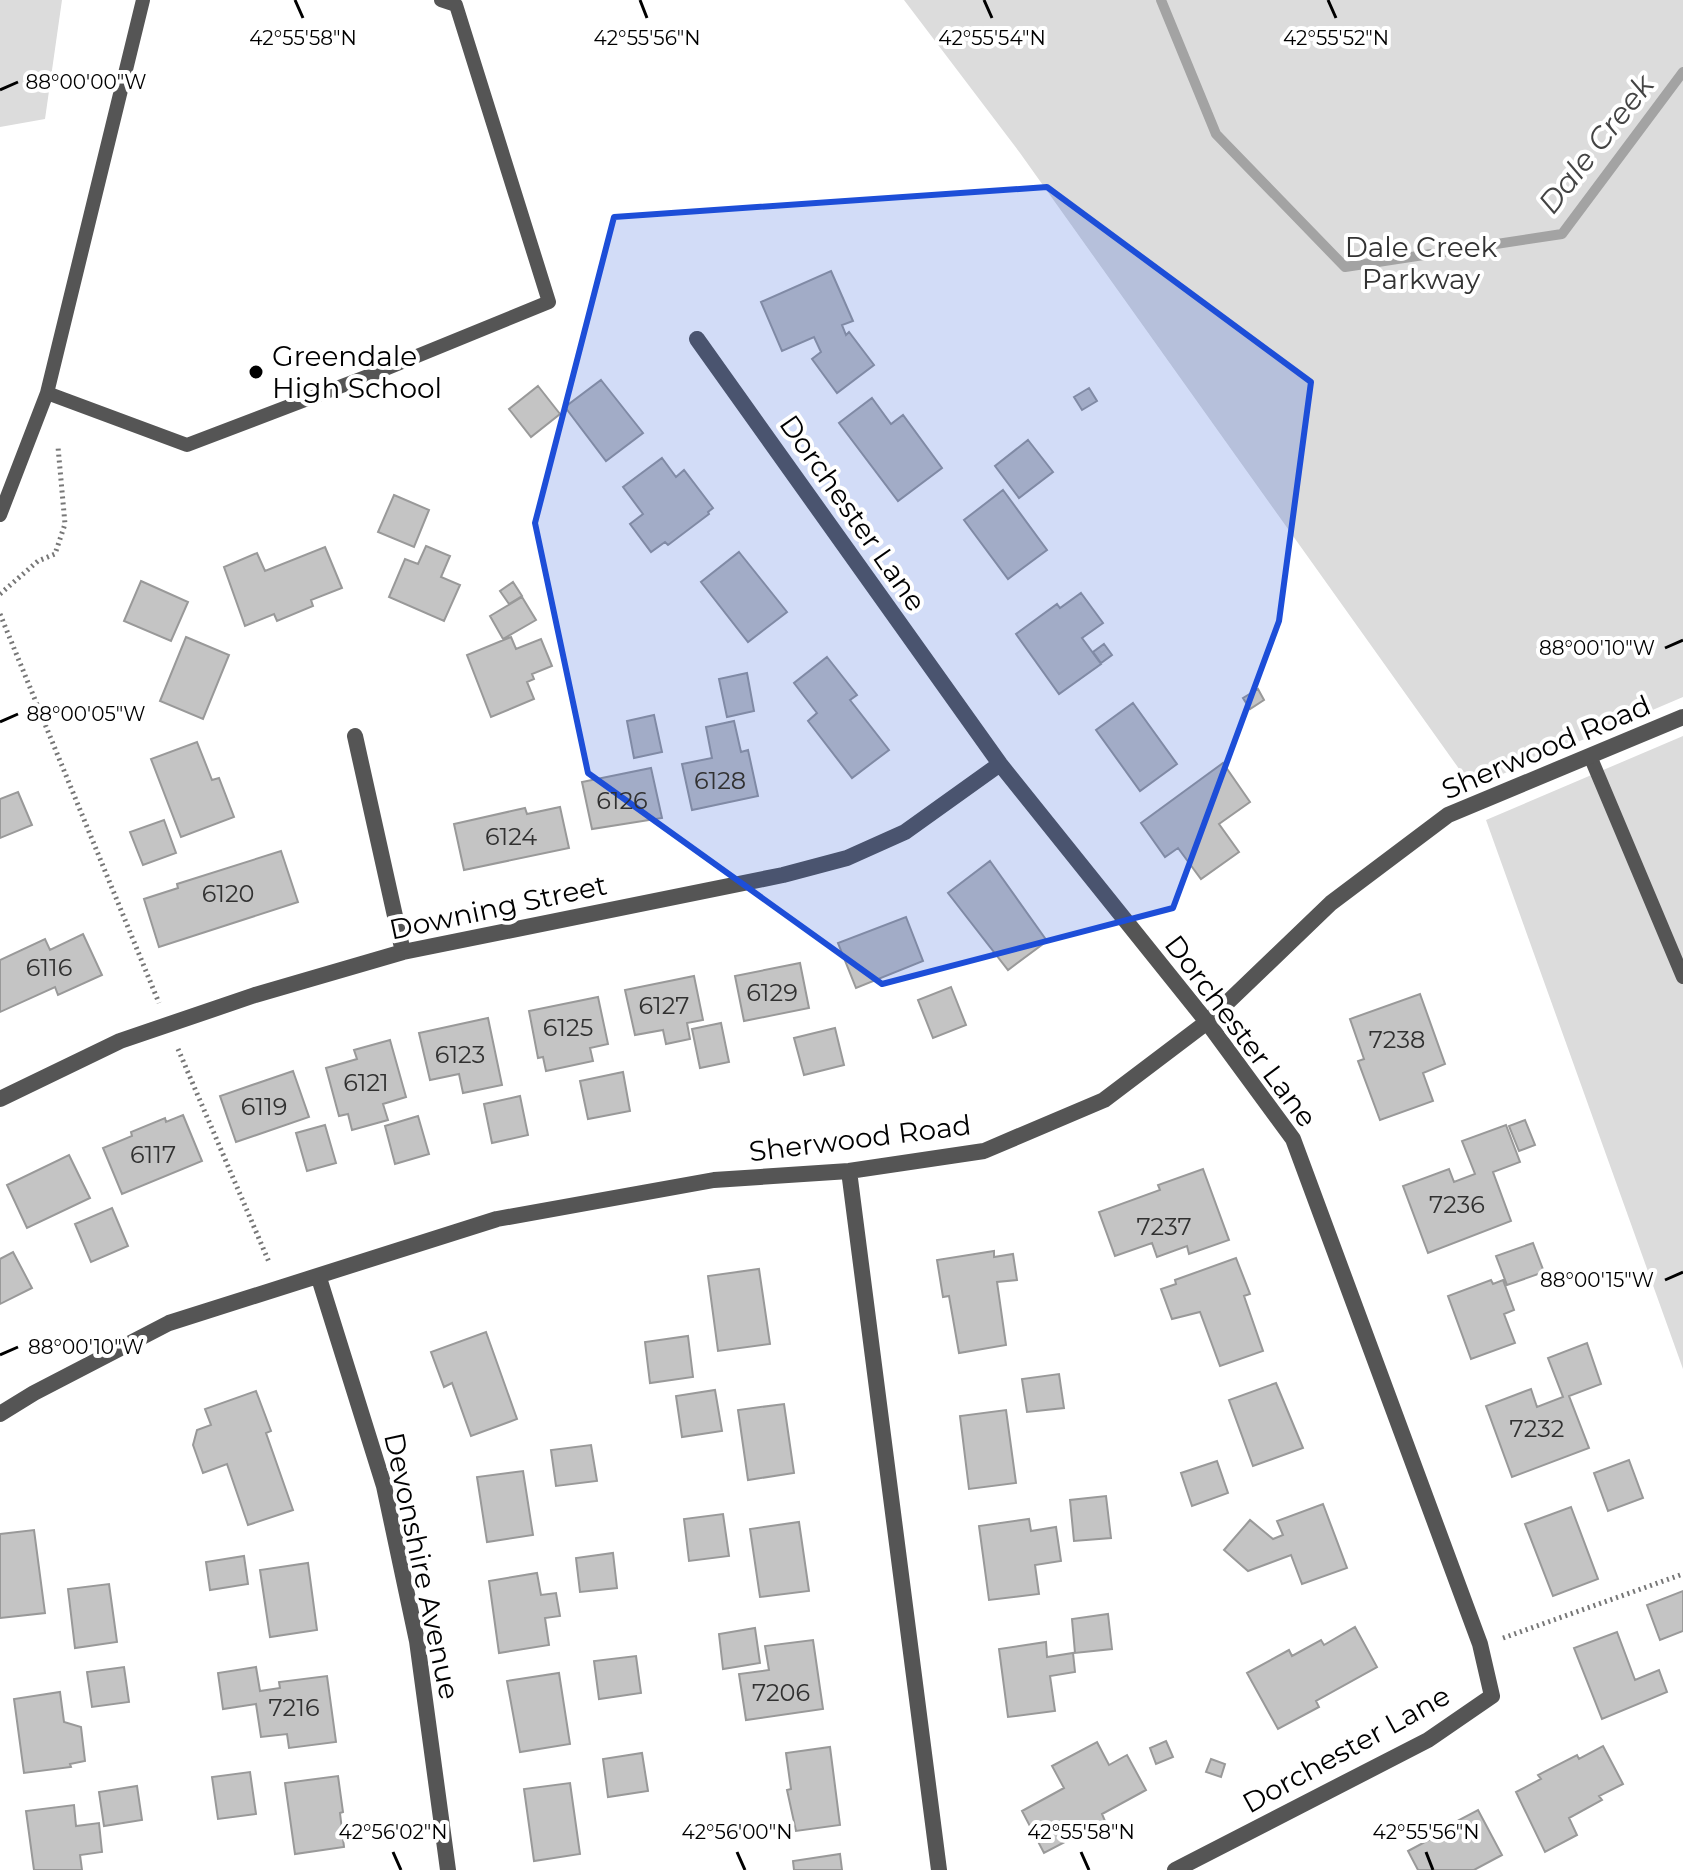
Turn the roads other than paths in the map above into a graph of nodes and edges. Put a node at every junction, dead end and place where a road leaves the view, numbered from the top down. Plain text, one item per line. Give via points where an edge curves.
1 (143, 0) edge
2 (441, 0) edge
3 (697, 339) dead end
4 (47, 393) junction
5 (0, 515) edge
6 (1683, 717) edge
7 (355, 736) dead end
8 (1590, 756) junction
9 (1000, 764) junction
10 (403, 952) junction
11 (1683, 977) edge
12 (1207, 1022) junction
13 (0, 1099) edge
14 (849, 1171) junction
15 (319, 1278) junction
16 (0, 1414) edge
17 (448, 1870) edge
18 (939, 1870) edge
19 (1175, 1870) edge

1 - 4 lane
2 - 4 lane via 456,5 549,302 187,445
3 - 9 street, Dorchester Lane
4 - 5 lane
6 - 8 street, Sherwood Road
7 - 10 street
8 - 11 lane
8 - 12 street, Sherwood Road via 1448,815 1331,903
9 - 10 street, Downing Street via 905,832 847,858
9 - 12 street, Dorchester Lane
10 - 13 street, Downing Street via 120,1041
12 - 14 street, Sherwood Road via 1104,1100 984,1151
12 - 19 street, Dorchester Lane via 1293,1139 1480,1646 1492,1696 1428,1740
14 - 15 street, Sherwood Road via 714,1180 497,1219
14 - 18 street
15 - 16 street, Sherwood Road via 169,1323
15 - 17 street, Devonshire Avenue via 384,1486 417,1641

